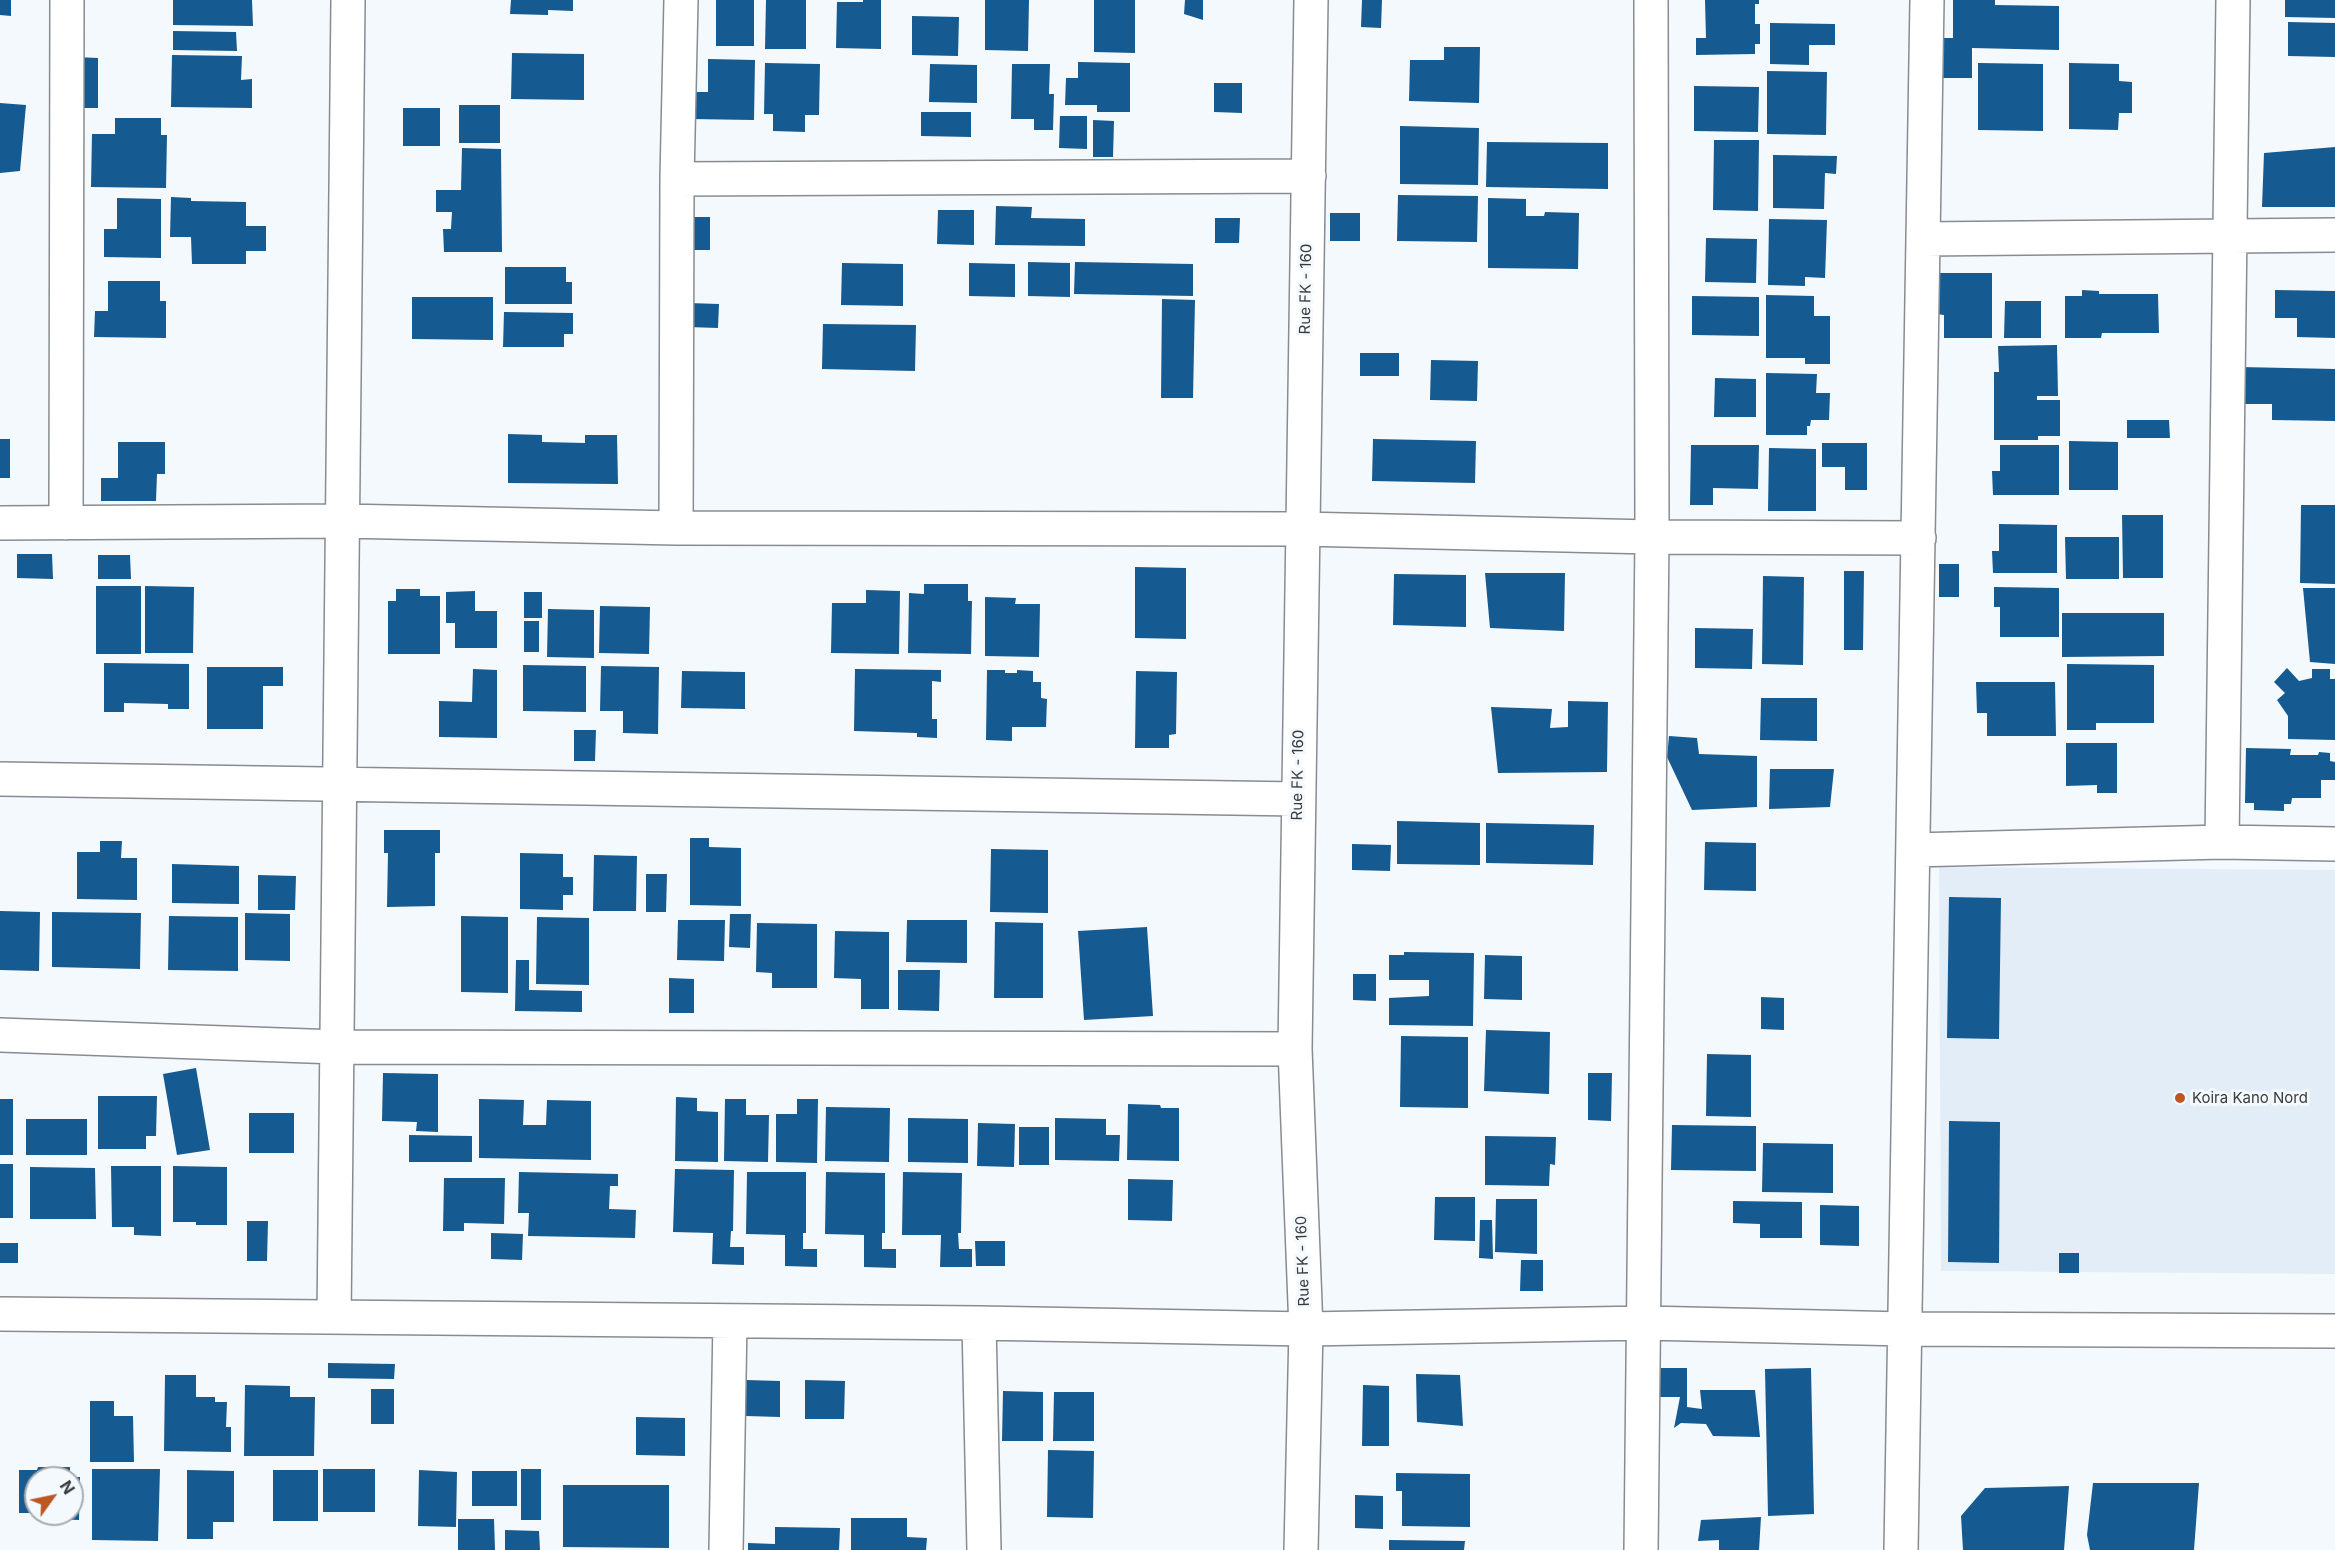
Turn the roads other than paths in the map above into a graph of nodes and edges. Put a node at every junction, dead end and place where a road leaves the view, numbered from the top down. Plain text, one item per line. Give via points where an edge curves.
1 (67, 0) edge
2 (348, 0) edge
3 (681, 0) edge
4 (1311, 0) edge
5 (1652, 0) edge
6 (1927, 0) edge
7 (2234, 0) edge
8 (1309, 176) junction
9 (676, 179) junction
10 (2335, 235) edge
11 (2231, 236) junction
12 (1923, 239) junction
13 (342, 521) junction
14 (0, 523) edge
15 (66, 523) junction
16 (676, 528) junction
17 (1301, 529) junction
18 (1652, 537) junction
19 (1918, 538) junction
20 (0, 778) edge
21 (340, 785) junction
22 (1298, 799) junction
23 (2222, 842) junction
24 (2335, 844) edge
25 (1913, 850) junction
26 (0, 1035) edge
27 (336, 1047) junction
28 (1295, 1049) junction
29 (0, 1314) edge
30 (334, 1317) junction
31 (730, 1321) junction
32 (979, 1323) junction
33 (1645, 1323) junction
34 (1306, 1329) junction
35 (1905, 1329) junction
36 (2335, 1330) edge
37 (726, 1550) edge
38 (984, 1550) edge
39 (1301, 1550) edge
40 (1641, 1550) edge
41 (1901, 1550) edge

1 - 15 street
2 - 13 street
3 - 9 street
4 - 8 street, Rue FK - 160
5 - 18 street
6 - 12 street
7 - 11 street
8 - 9 street
8 - 17 street, Rue FK - 160
9 - 16 street
10 - 11 street
11 - 12 street
11 - 23 street
12 - 19 street
13 - 15 street
13 - 16 street
13 - 21 street
14 - 15 street
16 - 17 street
17 - 18 street
17 - 22 street, Rue FK - 160
18 - 19 street
18 - 33 street
19 - 25 street
20 - 21 street
21 - 22 street
21 - 27 street
22 - 28 street, Rue FK - 160
23 - 24 street
23 - 25 street
25 - 35 street
26 - 27 street
27 - 28 street
27 - 30 street
28 - 34 street, Rue FK - 160
29 - 30 street
30 - 31 street
31 - 32 street
31 - 37 street
32 - 34 street
32 - 38 street
33 - 34 street
33 - 35 street
33 - 40 street
34 - 39 street, Rue FK - 160
35 - 36 street
35 - 41 street

